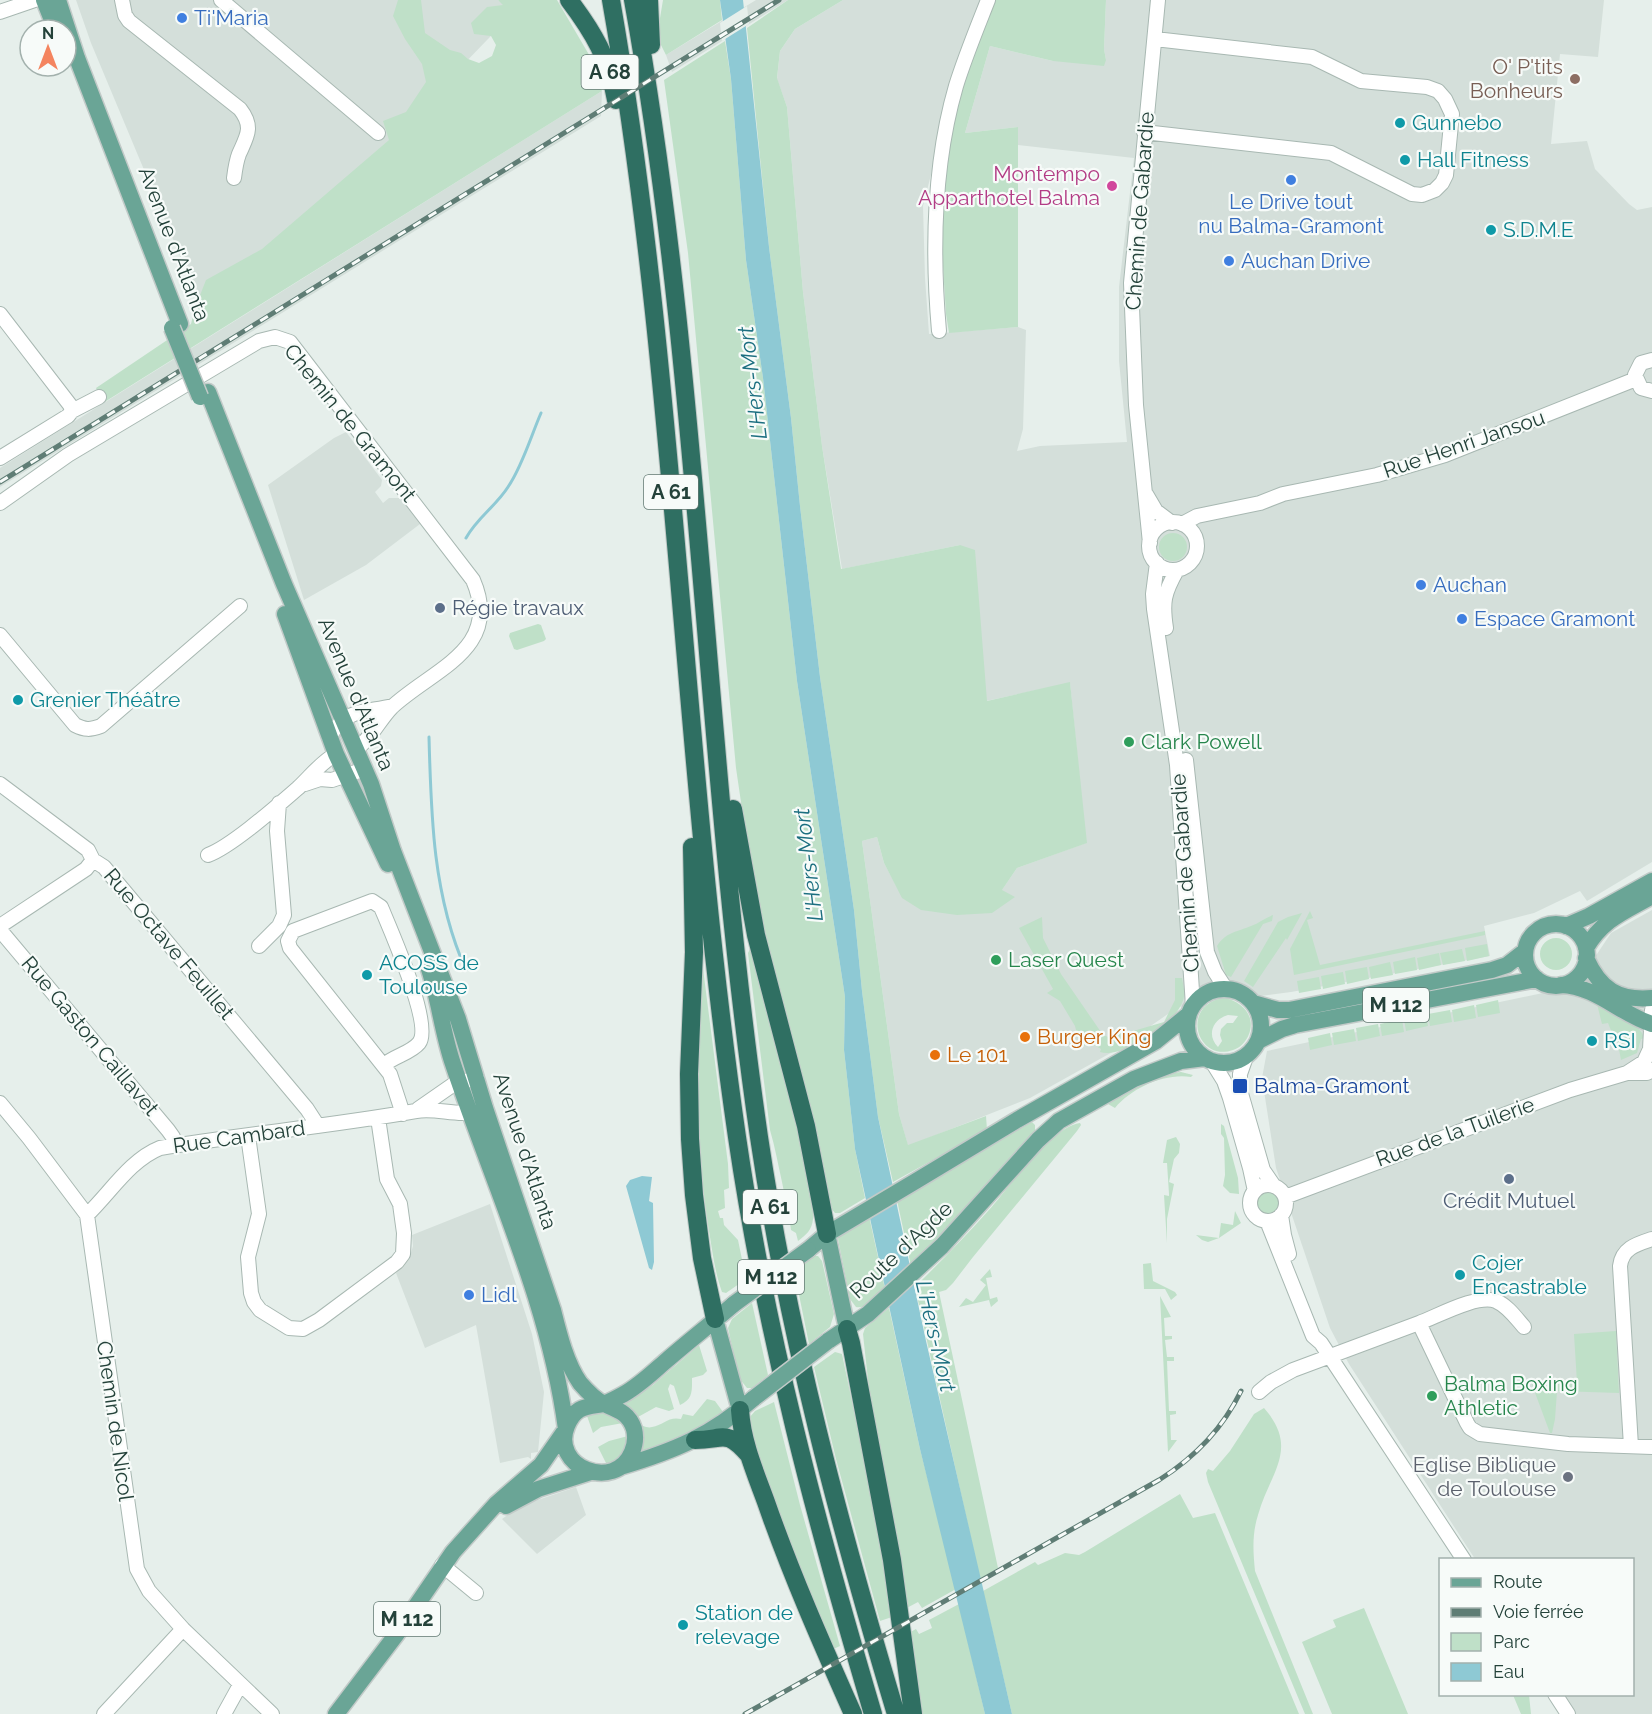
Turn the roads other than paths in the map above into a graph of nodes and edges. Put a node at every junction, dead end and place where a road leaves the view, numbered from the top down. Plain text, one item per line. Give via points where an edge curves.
1 (5, 0) edge
2 (35, 0) edge
3 (44, 0) edge
4 (58, 0) edge
5 (122, 0) edge
6 (220, 0) edge
7 (569, 0) edge
8 (612, 0) edge
9 (633, 0) edge
10 (649, 0) edge
11 (988, 0) edge
12 (1158, 0) edge
13 (0, 3) edge
14 (0, 12) edge
15 (51, 18) edge
16 (1155, 39) junction
17 (75, 78) edge
18 (1144, 132) junction
19 (378, 133) dead end
20 (635, 152) junction
21 (657, 158) junction
22 (234, 178) dead end
23 (0, 314) edge
24 (176, 326) junction
25 (939, 331) dead end
26 (1652, 360) edge
27 (1636, 380) junction
28 (1652, 392) edge
29 (204, 395) junction
30 (99, 397) dead end
31 (72, 411) junction
32 (0, 458) edge
33 (1146, 494) junction
34 (0, 503) edge
35 (1219, 510) junction
36 (1177, 523) junction
37 (1195, 536) junction
38 (1150, 543) junction
39 (1157, 563) junction
40 (1177, 570) junction
41 (240, 606) dead end
42 (0, 635) edge
43 (712, 689) junction
44 (393, 706) junction
45 (344, 720) junction
46 (329, 737) junction
47 (356, 749) junction
48 (336, 754) junction
49 (365, 769) junction
50 (345, 776) junction
51 (0, 784) edge
52 (298, 788) junction
53 (279, 803) junction
54 (702, 833) junction
55 (208, 855) dead end
56 (93, 860) junction
57 (1652, 881) edge
58 (1652, 896) edge
59 (1566, 926) junction
60 (0, 928) edge
61 (258, 946) dead end
62 (1525, 951) junction
63 (1586, 953) junction
64 (1537, 979) junction
65 (1554, 985) junction
66 (1226, 989) junction
67 (1652, 998) edge
68 (1253, 1003) junction
69 (1191, 1010) junction
70 (1651, 1019) edge
71 (1258, 1041) junction
72 (1247, 1054) junction
73 (1208, 1059) junction
74 (384, 1065) junction
75 (1652, 1070) edge
76 (1627, 1073) junction
77 (477, 1078) junction
78 (460, 1083) junction
79 (0, 1103) edge
80 (478, 1111) junction
81 (410, 1112) junction
82 (378, 1118) junction
83 (318, 1126) junction
84 (248, 1136) junction
85 (175, 1146) junction
86 (1274, 1186) junction
87 (1255, 1191) junction
88 (1285, 1197) junction
89 (87, 1215) junction
90 (1281, 1215) junction
91 (1267, 1221) junction
92 (827, 1234) junction
93 (1652, 1239) edge
94 (715, 1319) junction
95 (1419, 1323) junction
96 (1524, 1327) dead end
97 (847, 1329) junction
98 (1322, 1343) junction
99 (1330, 1356) junction
100 (1259, 1392) dead end
101 (604, 1404) junction
102 (747, 1404) junction
103 (566, 1429) junction
104 (695, 1440) junction
105 (1631, 1446) junction
106 (1652, 1447) edge
107 (750, 1456) junction
108 (619, 1468) junction
109 (591, 1472) junction
110 (478, 1524) junction
111 (1463, 1558) edge
112 (442, 1565) junction
113 (476, 1593) dead end
114 (183, 1629) junction
115 (240, 1685) junction
116 (1556, 1696) edge
117 (104, 1714) edge
118 (224, 1714) edge
119 (272, 1714) edge
120 (336, 1714) edge
121 (853, 1714) edge
122 (873, 1714) edge
123 (896, 1714) edge
124 (913, 1714) edge
125 (1568, 1714) edge

1 - 13 street
2 - 14 street
3 - 15 main road
4 - 24 main road, Avenue d'Atlanta
5 - 22 street via 129,21 246,116 247,140
6 - 19 street
7 - 20 highway, A 68 via 603,52 620,120
8 - 20 highway
9 - 21 highway, A 61
10 - 21 highway
11 - 25 street via 956,87 942,153 936,238
12 - 16 street, Chemin de Gabardie
16 - 18 street, Chemin de Gabardie
16 - 18 street via 1312,57 1361,81 1427,87 1438,91 1452,114 1450,143 1442,183 1422,195 1331,153
17 - 24 main road, Avenue d'Atlanta
18 - 33 street, Chemin de Gabardie via 1131,293 1136,405
20 - 54 highway, A 61
21 - 43 highway, A 61
23 - 31 street
24 - 29 main road, Avenue d'Atlanta, bridge
26 - 27 street via 1638,367
27 - 28 street via 1641,388
27 - 35 street, Rue Henri Jansou via 1445,455 1377,475
29 - 45 main road, Avenue d'Atlanta
29 - 46 main road, Avenue d'Atlanta
30 - 31 street
31 - 32 street
33 - 36 street via 1156,511
33 - 38 street, Chemin de Gabardie
34 - 44 street, Chemin de Gramont via 68,454 259,341 275,337 290,342 467,572 480,596 479,628 467,649
35 - 36 street, Rue Henri Jansou
35 - 37 street via 1202,521
36 - 37 street
36 - 38 street via 1160,527
37 - 40 street via 1195,556
38 - 39 street
39 - 40 street
39 - 69 street, Chemin de Gabardie via 1154,609 1178,765
40 - 66 street, Chemin de Gabardie via 1165,592 1164,613 1193,812 1207,952
41 - 42 street via 101,726 91,730 75,724
43 - 92 highway via 756,935 806,1126
43 - 123 highway, A 61 via 742,1004 777,1247 817,1431
44 - 45 street, Chemin de Gramont via 362,710
44 - 47 street, Chemin de Gramont
45 - 46 street, Chemin de Gramont
45 - 47 main road, Avenue d'Atlanta
46 - 48 main road, Avenue d'Atlanta
47 - 48 main road
47 - 49 main road, Avenue d'Atlanta
48 - 50 main road, Avenue d'Atlanta
48 - 52 street
49 - 50 street
49 - 77 main road, Avenue d'Atlanta
50 - 52 street via 313,781
50 - 78 main road, Avenue d'Atlanta via 387,861 429,969
51 - 56 street, Rue Octave Feuillet via 88,850
52 - 53 street
53 - 55 street
53 - 61 street via 284,915 279,926
54 - 94 highway via 692,848 690,1139 702,1258
54 - 122 highway, A 61 via 732,1100 765,1302 814,1509
56 - 60 street via 86,869
56 - 83 street, Rue Octave Feuillet via 110,873
57 - 59 main road
58 - 63 main road via 1604,923
59 - 62 main road via 1540,928
59 - 63 main road via 1579,934
60 - 85 street, Rue Gaston Caillavet via 168,1130
62 - 64 main road via 1527,966
62 - 68 main road, M 112 via 1507,965 1492,970 1289,1010
63 - 65 main road via 1584,967 1575,979
63 - 67 main road via 1598,980 1606,987 1630,998
64 - 65 main road
64 - 71 main road, M 112 via 1295,1025
65 - 70 main road via 1588,990
66 - 68 main road
66 - 69 main road via 1203,995
68 - 71 main road via 1260,1022
69 - 73 main road via 1187,1023 1189,1039
69 - 92 main road, Route d'Agde / M 112 via 1156,1041
70 - 76 street, Rue de la Tuilerie via 1650,1049 1644,1062
71 - 72 main road
72 - 73 main road via 1235,1061
72 - 86 street via 1240,1074 1240,1090 1263,1170
73 - 87 street via 1224,1081
73 - 97 main road, Route d'Agde via 1181,1061 1134,1079 1059,1121 942,1246
74 - 74 street via 288,941 293,931 372,901 381,907 412,988 422,1032 418,1045
74 - 81 street
75 - 76 street, Rue de la Tuilerie
76 - 88 street, Rue de la Tuilerie via 1570,1090
77 - 78 street, Rue Cambard
77 - 80 main road, Avenue d'Atlanta
78 - 80 main road, Avenue d'Atlanta
78 - 81 street, Rue Cambard
79 - 89 street, Chemin de Nicol
80 - 81 street, Rue Cambard
80 - 101 main road, Avenue d'Atlanta via 550,1301 558,1333 580,1383
80 - 103 main road, Avenue d'Atlanta via 546,1329
81 - 82 street, Rue Cambard
82 - 83 street, Rue Cambard
82 - 84 street via 387,1179 400,1204 403,1254 303,1329 289,1328 254,1302 248,1257 259,1214
83 - 84 street, Rue Cambard
84 - 85 street, Rue Cambard
85 - 89 street, Rue Cambard via 148,1153
86 - 87 street via 1263,1185
86 - 88 street
87 - 91 street via 1250,1201 1252,1211
88 - 90 street via 1286,1207
89 - 114 street, Chemin de Nicol via 136,1569 149,1591
90 - 91 street
90 - 98 street via 1287,1248
91 - 98 street via 1313,1336
92 - 94 main road, Route d'Agde / M 112, bridge
92 - 97 main road
93 - 105 street via 1630,1247 1620,1266
94 - 101 main road, Route d'Agde / M 112 via 633,1389
94 - 102 main road
95 - 96 street via 1488,1299 1502,1304
95 - 99 street
95 - 105 street via 1474,1431 1487,1436 1558,1443
97 - 102 main road, Route d'Agde, bridge
97 - 124 highway via 881,1497
98 - 99 street
99 - 100 street via 1280,1376
99 - 111 street
101 - 103 main road via 578,1411
101 - 108 main road via 626,1415 634,1431 630,1456
102 - 104 main road, Route d'Agde
102 - 107 highway via 741,1425
103 - 109 main road via 567,1453 577,1465
103 - 110 main road, M 112 via 541,1465
104 - 107 highway via 727,1437
104 - 108 main road, Route d'Agde
105 - 106 street
107 - 121 highway via 805,1607
108 - 109 main road
109 - 110 main road, M 112 via 538,1489
110 - 112 main road, M 112
112 - 113 street
112 - 120 main road, M 112 via 396,1635
114 - 115 street, Chemin de Nicol
114 - 117 street
115 - 118 street
115 - 119 street, Chemin de Nicol
116 - 125 street

